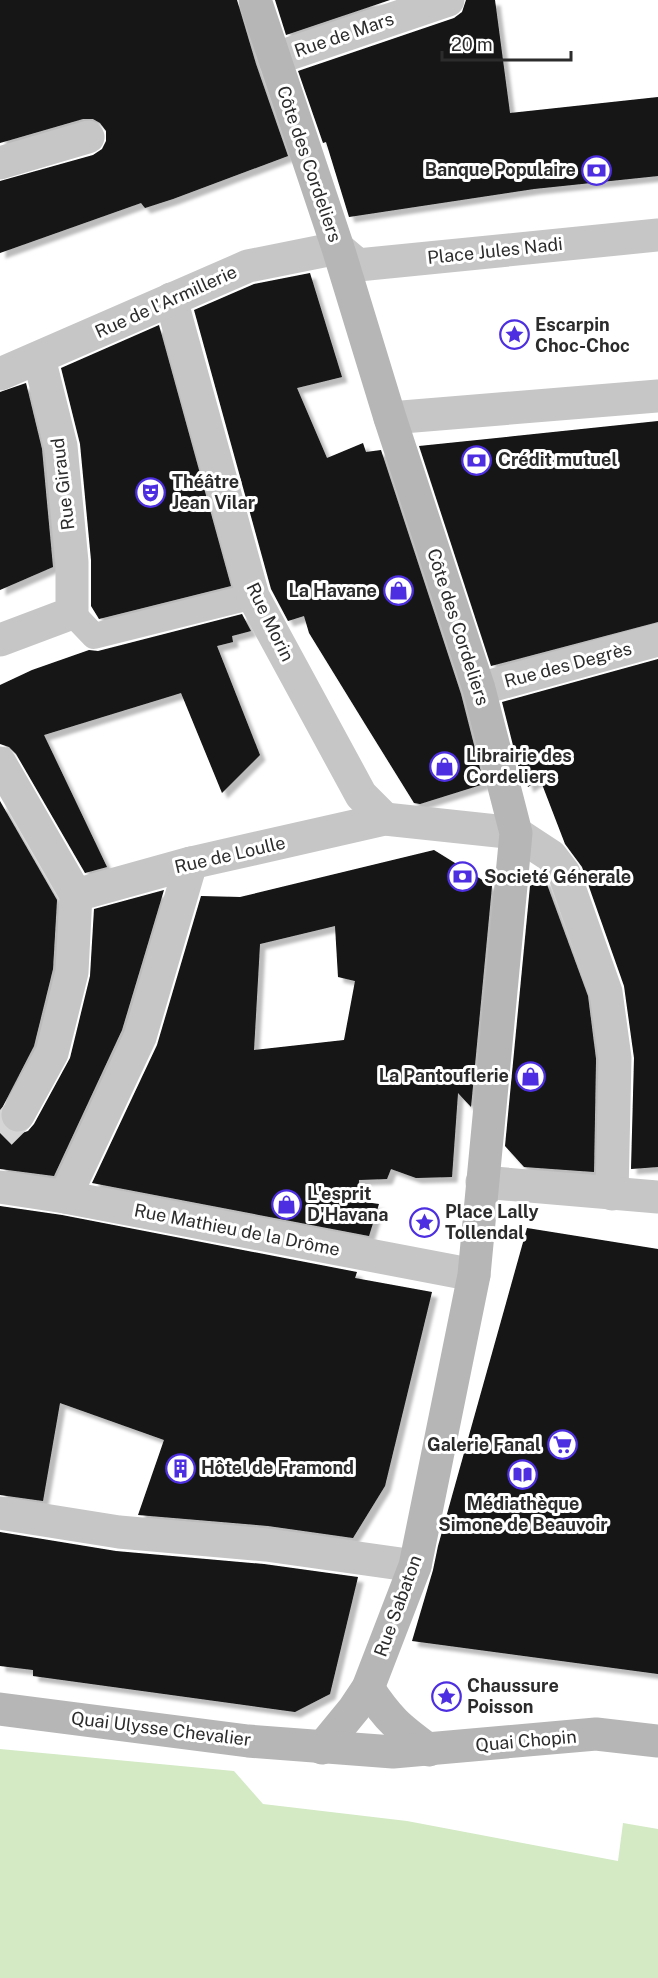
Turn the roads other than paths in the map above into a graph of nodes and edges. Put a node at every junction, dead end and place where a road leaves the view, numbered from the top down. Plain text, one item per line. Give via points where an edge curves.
1 (255, 0) edge
2 (448, 0) edge
3 (274, 59) junction
4 (88, 137) dead end
5 (0, 162) edge
6 (658, 236) edge
7 (338, 248) junction
8 (171, 299) junction
9 (39, 358) junction
10 (0, 374) edge
11 (658, 396) edge
12 (390, 418) junction
13 (253, 596) junction
14 (72, 613) junction
15 (0, 640) edge
16 (658, 640) edge
17 (479, 689) junction
18 (0, 763) edge
19 (385, 819) junction
20 (516, 833) junction
21 (191, 863) junction
22 (76, 895) junction
23 (18, 1115) tunnel mouth
24 (482, 1182) junction
25 (0, 1187) edge
26 (612, 1194) junction
27 (65, 1197) junction
28 (658, 1197) edge
29 (474, 1275) junction
30 (0, 1513) edge
31 (415, 1566) junction
32 (368, 1688) junction
33 (0, 1709) edge
34 (658, 1742) edge
35 (322, 1748) junction
36 (429, 1750) junction

1 - 3 main road, Côte des Cordeliers
2 - 3 street, Rue de Mars
3 - 7 main road, Côte des Cordeliers
4 - 5 street
6 - 7 street, Place Jules Nadi via 358,265
7 - 8 street, Rue de l'Armillerie via 248,266
7 - 12 main road, Côte des Cordeliers
8 - 9 street, Rue de l'Armillerie
8 - 13 street, Rue Morin
9 - 10 street, Rue de l'Armillerie
9 - 14 street, Rue Giraud via 61,446 72,562
11 - 12 street
12 - 17 main road, Côte des Cordeliers
13 - 14 lane via 94,636
13 - 19 street, Rue Morin via 361,795
14 - 15 street
16 - 17 street, Rue des Degrès
17 - 20 main road, Côte des Cordeliers
18 - 22 street
19 - 20 street, Rue de Loulle
19 - 21 street, Rue de Loulle
20 - 24 main road, Côte des Cordeliers
20 - 26 street via 551,856 564,873 606,992 615,1058
21 - 22 street, Rue de Loulle
21 - 27 street via 140,1037
22 - 23 street via 72,972 52,1053
24 - 26 street
24 - 29 main road, Côte des Cordeliers
25 - 27 street, Rue Mathieu de la Drôme
26 - 28 street
27 - 29 street, Rue Mathieu de la Drôme
29 - 31 main road, Rue Sabaton
30 - 31 street via 119,1532 266,1545
31 - 32 main road, Rue Sabaton
32 - 35 main road, Rue Sabaton
32 - 36 main road via 385,1714
33 - 35 main road, Quai Ulysse Chevalier
34 - 36 main road, Quai Chopin via 596,1734
35 - 36 main road, Quai Chopin

